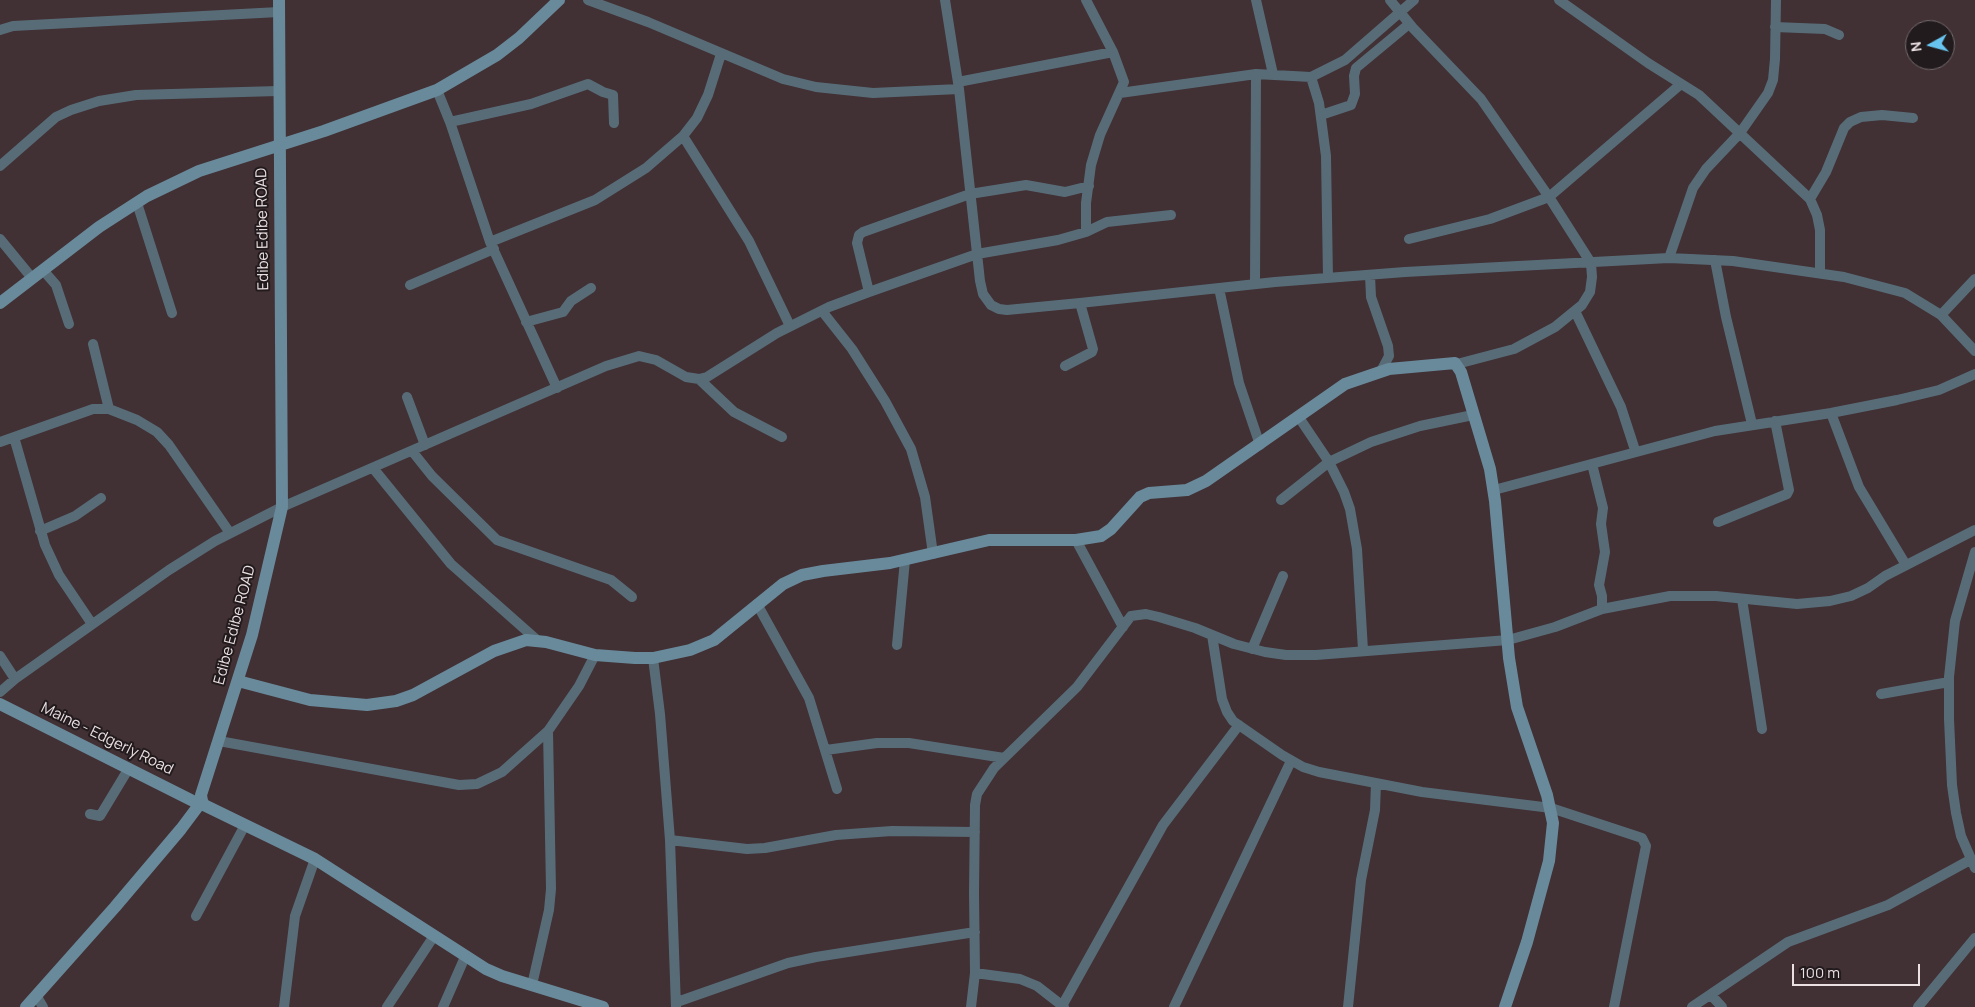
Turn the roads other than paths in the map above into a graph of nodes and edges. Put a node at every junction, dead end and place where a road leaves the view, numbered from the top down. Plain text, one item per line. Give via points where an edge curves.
1 (559, 0) edge
2 (588, 0) edge
3 (945, 0) edge
4 (1086, 0) edge
5 (1256, 0) edge
6 (1390, 0) edge
7 (1414, 0) edge
8 (1559, 0) edge
9 (1776, 0) edge
10 (279, 6) edge
11 (1399, 12) junction
12 (1409, 24) junction
13 (1775, 27) junction
14 (0, 30) edge
15 (1839, 35) dead end
16 (1113, 52) junction
17 (721, 54) junction
18 (1256, 74) junction
19 (1273, 74) junction
20 (1311, 77) junction
21 (1681, 84) junction
22 (958, 85) junction
23 (437, 90) junction
24 (278, 91) junction
25 (1120, 94) junction
26 (1321, 115) junction
27 (1913, 118) dead end
28 (450, 122) junction
29 (614, 123) dead end
30 (1740, 133) junction
31 (684, 136) junction
32 (278, 146) junction
33 (0, 166) edge
34 (1089, 186) junction
35 (970, 194) junction
36 (1549, 197) junction
37 (1810, 199) junction
38 (137, 203) junction
39 (1171, 215) dead end
40 (1086, 232) junction
41 (0, 239) edge
42 (1409, 239) dead end
43 (492, 246) junction
44 (977, 254) junction
45 (1669, 258) junction
46 (1716, 260) junction
47 (1591, 263) junction
48 (43, 270) junction
49 (1820, 273) junction
50 (1370, 275) junction
51 (32, 278) junction
52 (1328, 278) junction
53 (1975, 279) edge
54 (1255, 284) junction
55 (410, 285) dead end
56 (591, 288) dead end
57 (1219, 288) junction
58 (869, 292) junction
59 (0, 303) edge
60 (1080, 303) junction
61 (822, 311) junction
62 (1575, 311) junction
63 (172, 313) dead end
64 (1941, 315) junction
65 (526, 322) junction
66 (69, 324) dead end
67 (790, 326) junction
68 (93, 344) dead end
69 (1975, 350) edge
70 (1457, 364) junction
71 (1065, 366) dead end
72 (1381, 372) junction
73 (1975, 374) edge
74 (699, 379) junction
75 (557, 388) junction
76 (408, 397) dead end
77 (109, 409) junction
78 (1831, 413) junction
79 (1474, 415) junction
80 (1298, 416) junction
81 (1775, 421) junction
82 (1752, 424) junction
83 (14, 437) junction
84 (782, 437) dead end
85 (0, 442) edge
86 (1260, 445) junction
87 (425, 446) junction
88 (1635, 450) junction
89 (412, 451) junction
90 (1329, 462) junction
91 (1592, 464) junction
92 (373, 468) junction
93 (1494, 490) junction
94 (101, 498) dead end
95 (1281, 500) dead end
96 (282, 507) junction
97 (1718, 522) dead end
98 (40, 530) junction
99 (1975, 530) edge
100 (230, 533) junction
101 (1076, 540) junction
102 (1975, 552) edge
103 (933, 554) junction
104 (905, 560) junction
105 (1906, 565) junction
106 (1283, 576) dead end
107 (632, 597) dead end
108 (1742, 599) junction
109 (758, 604) junction
110 (1602, 609) junction
111 (92, 624) junction
112 (1123, 627) junction
113 (1212, 635) junction
114 (537, 640) junction
115 (1508, 640) junction
116 (897, 644) dead end
117 (1252, 649) junction
118 (1362, 650) junction
119 (0, 656) edge
120 (595, 656) junction
121 (652, 658) junction
122 (15, 679) junction
123 (238, 681) junction
124 (1949, 682) junction
125 (0, 692) edge
126 (1881, 694) dead end
127 (0, 704) edge
128 (1239, 725) junction
129 (1762, 729) dead end
130 (548, 731) junction
131 (219, 741) junction
132 (826, 750) junction
133 (1004, 758) junction
134 (1291, 761) junction
135 (129, 768) junction
136 (1376, 783) junction
137 (837, 789) dead end
138 (201, 802) junction
139 (1551, 808) junction
140 (90, 814) dead end
141 (245, 825) junction
142 (975, 832) junction
143 (670, 840) junction
144 (315, 858) junction
145 (1973, 864) edge
146 (196, 916) dead end
147 (975, 932) junction
148 (434, 936) junction
149 (1975, 938) edge
150 (465, 957) junction
151 (975, 973) junction
152 (532, 985) junction
153 (1710, 994) junction
154 (36, 995) junction
155 (676, 1004) edge
156 (1063, 1006) edge
157 (26, 1007) edge
158 (43, 1007) edge
159 (284, 1007) edge
160 (387, 1007) edge
161 (443, 1007) edge
162 (603, 1007) edge
163 (971, 1007) edge
164 (1174, 1007) edge
165 (1348, 1007) edge
166 (1505, 1007) edge
167 (1614, 1007) edge
168 (1692, 1007) edge
169 (1722, 1007) edge
170 (1918, 1007) edge

1 - 23 street via 496,55
2 - 17 street
3 - 22 street
4 - 16 street
5 - 19 street
6 - 11 street
7 - 11 street
8 - 21 street
9 - 13 street
10 - 14 street via 13,26
10 - 24 street, Edibe Edibe ROAD
11 - 12 street
11 - 20 street via 1345,60
12 - 26 street via 1356,68 1351,105
12 - 36 street via 1481,99
13 - 15 street via 1825,29
13 - 30 street via 1773,80 1761,105
16 - 22 street
16 - 25 street via 1123,74
17 - 22 street via 783,79 816,87 873,93
17 - 31 street via 708,95
18 - 19 street
18 - 25 street
18 - 54 street
19 - 20 street
20 - 26 street
21 - 30 street via 1699,95
21 - 36 street
22 - 35 street
23 - 28 street
23 - 32 street
24 - 32 street, Edibe Edibe ROAD
24 - 33 street via 136,96 99,101 56,118
25 - 34 street via 1100,135
26 - 52 street via 1326,156
27 - 37 street via 1882,115 1861,117 1850,122 1844,128 1826,172
28 - 29 street via 531,104 588,84 613,94
28 - 43 street
30 - 37 street
30 - 45 street via 1693,188
31 - 43 street via 646,168 595,200
31 - 67 street via 749,241
32 - 38 street via 200,171
32 - 96 street, Edibe Edibe ROAD
34 - 35 street via 1065,192 1026,185
34 - 40 street
35 - 44 street
35 - 58 street via 859,235 857,244
36 - 42 street via 1490,219
36 - 47 street
37 - 49 street via 1820,230
38 - 48 street via 99,227
38 - 63 street
39 - 40 street via 1107,222
40 - 44 street
41 - 51 street
43 - 55 street
43 - 65 street
44 - 58 street
44 - 60 street via 984,294 991,305 999,309
45 - 46 street
45 - 47 street
46 - 49 street
46 - 82 street
47 - 50 street
47 - 62 street via 1590,292
48 - 51 street
48 - 66 street via 56,286
49 - 64 street via 1898,290
50 - 52 street
50 - 72 street via 1371,297 1388,346 1389,356
51 - 59 street
52 - 54 street
53 - 64 street
54 - 57 street
56 - 65 street via 571,301 562,312
57 - 60 street
57 - 86 street via 1239,383
58 - 61 street
60 - 71 street via 1093,349
61 - 67 street
61 - 103 street via 852,349 911,449 924,490
62 - 70 street via 1555,327 1514,349
62 - 88 street via 1621,407
64 - 69 street
65 - 75 street
67 - 74 street
68 - 77 street
70 - 72 street
70 - 79 street
72 - 80 street via 1345,384
73 - 78 street via 1940,390
74 - 75 street via 686,377 656,360 639,356 606,366
74 - 84 street via 734,412
75 - 87 street
76 - 87 street
77 - 83 street via 93,409
77 - 100 street via 158,432
78 - 81 street
78 - 105 street via 1859,487
79 - 90 street via 1394,433
79 - 93 street
80 - 86 street
80 - 90 street
81 - 82 street
81 - 97 street via 1789,479 1787,494
82 - 88 street
83 - 85 street
83 - 98 street
86 - 101 street via 1194,488 1140,497 1106,532 1090,539
87 - 89 street
88 - 91 street
89 - 92 street
89 - 107 street via 432,476 497,540 611,580
90 - 95 street
90 - 118 street via 1344,492 1354,529
91 - 93 street
91 - 110 street via 1603,508 1604,552 1599,585
92 - 96 street
92 - 114 street via 451,564
93 - 115 street
94 - 98 street via 75,516
96 - 100 street
96 - 123 street, Edibe Edibe ROAD
98 - 111 street via 60,576
99 - 105 street
100 - 111 street via 169,570
101 - 103 street via 990,540
101 - 112 street
102 - 124 street via 1956,621
103 - 104 street
104 - 109 street via 802,575
104 - 116 street
105 - 108 street via 1851,596 1830,601 1797,604
106 - 117 street
108 - 110 street via 1670,596
108 - 129 street
109 - 121 street via 732,627 702,646
109 - 132 street via 809,698
110 - 115 street via 1555,628
111 - 122 street
112 - 113 street via 1131,616 1146,614
112 - 133 street via 1077,687
113 - 117 street
113 - 128 street via 1222,700 1227,712
114 - 120 street
114 - 123 street via 506,645 413,695 378,704 310,700
115 - 118 street
115 - 139 street via 1517,707
117 - 118 street via 1286,655
119 - 122 street
120 - 121 street
120 - 130 street
121 - 143 street
122 - 125 street
123 - 131 street, Edibe Edibe ROAD
124 - 126 street
124 - 145 street via 1952,785 1961,836
127 - 135 street, Maine - Edgerly Road
128 - 134 street
128 - 156 street via 1163,825
130 - 131 street via 502,772 489,780 468,785
130 - 152 street via 551,889
131 - 138 street, Edibe Edibe ROAD
132 - 133 street via 877,743 909,743
132 - 137 street
133 - 142 street via 978,794
134 - 136 street via 1319,772
134 - 164 street
135 - 138 street, Maine - Edgerly Road
135 - 140 street via 100,816
136 - 139 street
136 - 165 street via 1375,810 1361,880
138 - 141 street
138 - 154 street via 115,907
139 - 166 street via 1553,835 1549,862
139 - 167 street via 1645,841
141 - 144 street
141 - 146 street
142 - 143 street via 892,831 836,835 747,849
142 - 147 street
143 - 155 street
144 - 148 street
144 - 159 street via 295,916
145 - 153 street via 1888,905 1788,942
147 - 151 street
147 - 155 street via 798,961
148 - 150 street
148 - 160 street
149 - 170 street
150 - 152 street via 502,976
150 - 161 street
151 - 156 street via 1020,979 1037,986
151 - 163 street
152 - 162 street
153 - 168 street
153 - 169 street
154 - 157 street
154 - 158 street

